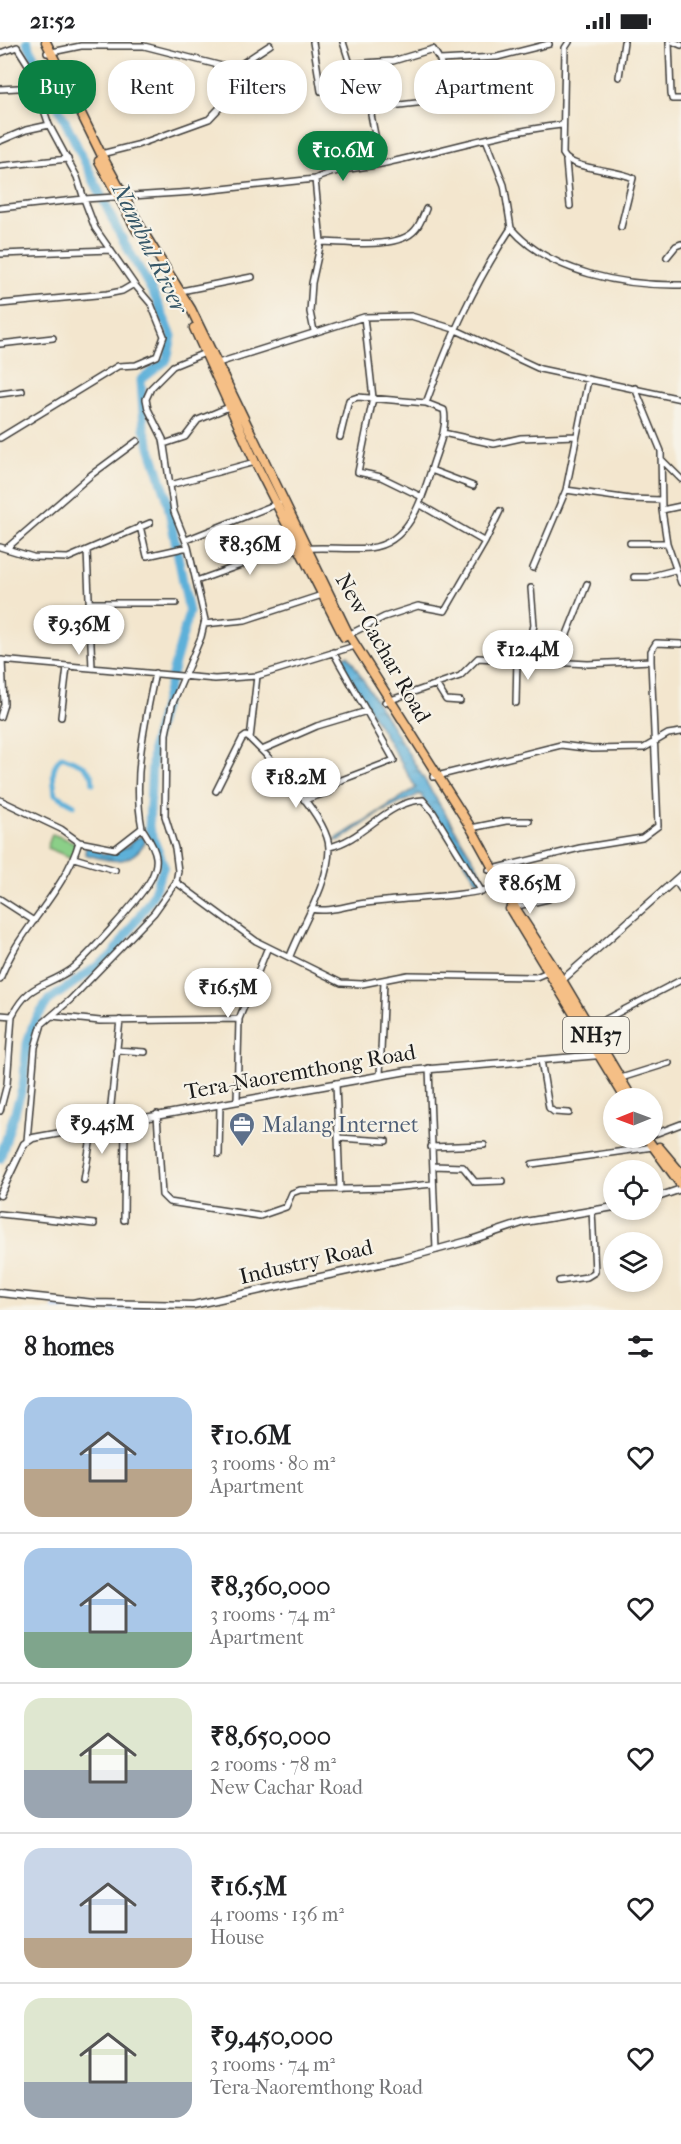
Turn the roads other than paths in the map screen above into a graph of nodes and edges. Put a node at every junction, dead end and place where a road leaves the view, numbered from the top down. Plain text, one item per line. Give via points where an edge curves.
1 (41, 42) edge
2 (46, 42) edge
3 (313, 42) edge
4 (343, 42) edge
5 (431, 42) edge
6 (569, 42) edge
7 (624, 42) edge
8 (669, 42) edge
9 (674, 42) edge
10 (139, 44) edge
11 (549, 44) dead end
12 (16, 45) edge
13 (270, 45) dead end
14 (681, 45) edge
15 (433, 49) junction
16 (0, 53) edge
17 (49, 53) junction
18 (25, 60) edge
19 (440, 60) joint
20 (619, 76) dead end
21 (319, 79) edge
22 (18, 88) edge
23 (0, 89) edge
24 (681, 99) edge
25 (414, 103) edge
26 (45, 114) edge
27 (214, 114) edge
28 (49, 125) junction
29 (561, 125) junction
30 (486, 139) junction
31 (0, 141) edge
32 (101, 153) junction
33 (68, 159) junction
34 (566, 161) junction
35 (381, 164) junction
36 (0, 166) edge
37 (315, 179) junction
38 (121, 195) junction
39 (84, 199) junction
40 (570, 206) dead end
41 (0, 208) edge
42 (426, 209) dead end
43 (621, 227) dead end
44 (511, 228) junction
45 (321, 242) junction
46 (681, 244) edge
47 (111, 250) junction
48 (0, 254) edge
49 (667, 257) dead end
50 (252, 277) dead end
51 (134, 284) junction
52 (681, 285) edge
53 (181, 291) junction
54 (0, 304) edge
55 (364, 317) junction
56 (454, 329) junction
57 (314, 331) junction
58 (53, 338) dead end
59 (0, 344) edge
60 (205, 353) junction
61 (214, 365) junction
62 (588, 380) junction
63 (635, 388) junction
64 (22, 391) dead end
65 (0, 394) edge
66 (373, 398) junction
67 (681, 399) edge
68 (426, 403) junction
69 (229, 407) junction
70 (443, 433) junction
71 (340, 436) dead end
72 (576, 436) junction
73 (0, 438) edge
74 (137, 441) dead end
75 (164, 444) junction
76 (253, 448) junction
77 (662, 460) junction
78 (255, 462) junction
79 (431, 470) junction
80 (681, 479) edge
81 (171, 485) junction
82 (473, 486) dead end
83 (566, 490) junction
84 (422, 497) junction
85 (661, 500) junction
86 (279, 502) junction
87 (419, 504) junction
88 (681, 506) edge
89 (662, 510) junction
90 (500, 511) dead end
91 (150, 522) dead end
92 (140, 526) junction
93 (485, 542) junction
94 (630, 543) dead end
95 (667, 543) junction
96 (186, 545) junction
97 (3, 548) edge
98 (303, 549) junction
99 (87, 551) junction
100 (533, 568) dead end
101 (678, 574) edge
102 (634, 577) dead end
103 (196, 581) junction
104 (681, 583) edge
105 (587, 584) dead end
106 (531, 588) dead end
107 (321, 595) junction
108 (90, 603) junction
109 (176, 603) dead end
110 (204, 624) junction
111 (346, 636) junction
112 (681, 644) edge
113 (352, 646) junction
114 (333, 652) junction
115 (516, 658) junction
116 (526, 659) junction
117 (1, 660) edge
118 (651, 661) junction
119 (556, 662) junction
120 (67, 667) junction
121 (92, 668) junction
122 (155, 673) junction
123 (257, 676) junction
124 (181, 677) junction
125 (436, 684) junction
126 (388, 701) junction
127 (460, 701) dead end
128 (516, 703) dead end
129 (367, 711) junction
130 (0, 717) edge
131 (61, 717) dead end
132 (681, 732) edge
133 (250, 738) junction
134 (653, 744) junction
135 (262, 750) junction
136 (436, 776) junction
137 (216, 791) dead end
138 (0, 800) edge
139 (304, 800) junction
140 (529, 821) dead end
141 (142, 828) junction
142 (471, 828) junction
143 (79, 842) junction
144 (329, 847) junction
145 (74, 858) junction
146 (492, 869) junction
147 (115, 870) dead end
148 (678, 877) edge
149 (176, 882) junction
150 (501, 887) junction
151 (681, 889) edge
152 (482, 892) junction
153 (0, 898) edge
154 (548, 899) dead end
155 (511, 907) junction
156 (311, 909) junction
157 (34, 921) junction
158 (268, 947) junction
159 (291, 956) junction
160 (552, 970) junction
161 (0, 979) edge
162 (681, 980) edge
163 (384, 981) junction
164 (560, 982) junction
165 (0, 1015) edge
166 (12, 1016) junction
167 (52, 1016) junction
168 (239, 1019) junction
169 (120, 1020) junction
170 (588, 1028) junction
171 (116, 1050) junction
172 (145, 1052) dead end
173 (604, 1055) junction
174 (541, 1060) junction
175 (669, 1063) dead end
176 (429, 1068) junction
177 (380, 1075) junction
178 (621, 1078) junction
179 (336, 1083) junction
180 (3, 1084) edge
181 (620, 1088) edge
182 (626, 1088) edge
183 (237, 1101) junction
184 (220, 1104) junction
185 (0, 1111) edge
186 (569, 1113) dead end
187 (157, 1114) junction
188 (125, 1120) junction
189 (109, 1123) junction
190 (681, 1124) edge
191 (93, 1125) junction
192 (663, 1131) edge
193 (339, 1138) junction
194 (27, 1140) junction
195 (386, 1141) dead end
196 (484, 1145) dead end
197 (432, 1147) junction
198 (646, 1148) edge
199 (654, 1148) edge
200 (661, 1148) edge
201 (219, 1154) dead end
202 (532, 1164) dead end
203 (433, 1166) junction
204 (681, 1173) edge
205 (84, 1180) dead end
206 (502, 1181) dead end
207 (433, 1184) junction
208 (681, 1187) edge
209 (340, 1190) junction
210 (663, 1194) edge
211 (0, 1195) edge
212 (603, 1208) edge
213 (592, 1210) junction
214 (0, 1214) edge
215 (124, 1220) dead end
216 (94, 1224) dead end
217 (436, 1250) junction
218 (560, 1281) dead end
219 (0, 1293) edge

1 - 17 highway, New Cachar Road / NH37
2 - 17 highway, New Cachar Road / NH37
3 - 21 street
4 - 15 street via 350,64 393,61
5 - 15 street
6 - 29 street via 565,48
7 - 20 street
8 - 24 street via 672,99
9 - 14 street
10 - 13 street via 222,66 238,66
10 - 17 street via 81,46
11 - 19 street via 497,57
12 - 16 street
12 - 18 street
15 - 19 street
17 - 32 highway, New Cachar Road / NH37
17 - 38 highway, New Cachar Road / NH37 via 80,125
22 - 23 street
25 - 35 street via 374,108 371,115
26 - 28 street
27 - 32 street via 137,145
28 - 31 street
28 - 33 street
29 - 30 street
29 - 34 street
30 - 35 street
30 - 44 street via 504,185
32 - 38 highway, New Cachar Road / NH37
33 - 36 street
33 - 39 street
34 - 40 street
34 - 43 street via 633,178
35 - 37 street
37 - 38 street via 194,192
37 - 45 street
38 - 39 street
38 - 53 highway, New Cachar Road / NH37
38 - 60 highway, New Cachar Road / NH37
39 - 41 street
39 - 47 street
42 - 45 street via 416,230 405,237 367,244
44 - 52 street via 559,263 624,282
44 - 56 street
45 - 57 street via 312,283 310,312
46 - 49 street
47 - 48 street
47 - 51 street
50 - 53 street
51 - 54 street via 107,294
51 - 73 street via 151,304 164,336 157,356 136,365 118,366
53 - 61 highway, New Cachar Road / NH37
55 - 56 street via 411,316
55 - 57 street
55 - 66 street
56 - 62 street via 524,362
56 - 68 street
57 - 61 street via 266,351
58 - 59 street
60 - 61 highway, New Cachar Road / NH37
60 - 75 street via 173,366 148,391 147,405
61 - 69 highway, New Cachar Road / NH37
61 - 76 highway, New Cachar Road / NH37
62 - 63 street
62 - 72 street
63 - 67 street
63 - 77 street
64 - 65 street
66 - 68 street
66 - 71 street via 350,400
66 - 84 street via 358,472 381,477
68 - 70 street via 444,410
69 - 75 street via 198,420 184,437
69 - 76 highway, New Cachar Road / NH37
70 - 72 street via 494,444 521,438
70 - 79 street
72 - 83 street
74 - 97 street
75 - 81 street
76 - 78 highway, New Cachar Road / NH37
76 - 86 highway, New Cachar Road / NH37
77 - 80 street
77 - 85 street
78 - 81 street
78 - 86 highway, New Cachar Road / NH37
79 - 82 street
79 - 84 street
81 - 96 street via 176,519
83 - 85 street
83 - 100 street
84 - 87 street
85 - 89 street
86 - 96 street
86 - 98 highway, New Cachar Road / NH37
87 - 93 street
87 - 98 street via 398,536 385,544 369,548
88 - 89 street
89 - 95 street
90 - 93 street
91 - 92 street
92 - 96 street via 147,556
92 - 99 street
93 - 111 street via 445,611 418,606
94 - 95 street
95 - 101 street
96 - 103 street
97 - 99 street via 41,559 69,558
98 - 103 street
98 - 107 highway, New Cachar Road / NH37
98 - 111 highway, New Cachar Road / NH37
99 - 108 street
101 - 102 street
101 - 104 street
103 - 110 street
105 - 119 street
106 - 116 street via 534,625
107 - 110 street via 245,620
107 - 111 highway, New Cachar Road / NH37
108 - 109 street
108 - 121 street
110 - 124 street
111 - 113 highway, New Cachar Road / NH37
112 - 118 street via 656,643
113 - 114 street
113 - 126 highway, New Cachar Road / NH37
114 - 123 street
114 - 129 street
115 - 116 street
115 - 125 street via 478,658 460,676
115 - 128 street
116 - 119 street
117 - 120 street
117 - 130 street via 4,704
118 - 119 street
118 - 134 street
120 - 121 street
120 - 131 street
121 - 122 street
122 - 124 street
122 - 141 street via 144,726 139,783
123 - 124 street
123 - 133 street
124 - 149 street via 168,722 164,761 165,816 178,860
125 - 126 street
125 - 127 street via 446,700
126 - 136 highway, New Cachar Road / NH37
129 - 135 street via 317,726
129 - 139 street via 394,761 339,781 329,792
132 - 134 street via 668,734
133 - 135 street
133 - 137 street via 242,739
134 - 136 street via 639,749 561,745
134 - 146 street via 659,820 652,833
135 - 139 street
136 - 142 highway, New Cachar Road / NH37
136 - 146 highway, New Cachar Road / NH37
138 - 143 street via 61,829
139 - 144 street via 326,834
140 - 142 street
141 - 143 street via 115,849
141 - 166 street via 156,857 145,889 74,967 33,988
142 - 146 highway, New Cachar Road / NH37
143 - 145 street
144 - 152 street via 349,841 396,808 423,800
144 - 156 street
145 - 147 street
145 - 157 street
146 - 150 highway, New Cachar Road / NH37
148 - 151 street
148 - 164 street
149 - 158 street
149 - 167 street via 114,957
150 - 152 street
150 - 155 highway, New Cachar Road / NH37
152 - 156 street via 332,910
153 - 157 street
154 - 155 street
155 - 160 highway, New Cachar Road / NH37
156 - 159 street
157 - 161 street
158 - 159 street
158 - 168 street
159 - 163 street via 341,983
160 - 163 street via 527,977 408,975
160 - 164 highway, New Cachar Road / NH37
162 - 170 street
163 - 177 street
164 - 170 highway, New Cachar Road / NH37
165 - 166 street
166 - 180 street
167 - 169 street
167 - 194 street via 37,1033
168 - 169 street
168 - 183 street
169 - 171 street
170 - 173 highway, New Cachar Road / NH37
171 - 172 street
171 - 189 street
173 - 174 street, Tera-Naoremthong Road
173 - 178 highway, New Cachar Road / NH37
173 - 181 highway, New Cachar Road / NH37
174 - 176 street, Tera-Naoremthong Road
174 - 186 street via 549,1108
175 - 178 street
176 - 177 street, Tera-Naoremthong Road
176 - 197 street
177 - 179 street, Tera-Naoremthong Road
178 - 182 highway, New Cachar Road / NH37
179 - 183 street, Tera-Naoremthong Road
179 - 193 street
180 - 185 street
183 - 184 street, Tera-Naoremthong Road
184 - 187 street, Tera-Naoremthong Road
184 - 201 street
187 - 188 street, Tera-Naoremthong Road
187 - 209 street via 162,1195 169,1202 260,1216 286,1207 296,1191
188 - 189 street, Tera-Naoremthong Road
188 - 215 street
189 - 191 street, Tera-Naoremthong Road
190 - 192 street
191 - 194 street, Tera-Naoremthong Road
191 - 205 street
193 - 195 street
193 - 209 street
194 - 211 street
196 - 197 street
197 - 203 street
198 - 202 street
199 - 208 highway
200 - 204 highway
203 - 206 street via 463,1167 475,1182
203 - 207 street
207 - 209 street
207 - 217 street
208 - 210 street
212 - 213 street, Industry Road
213 - 217 street, Industry Road via 525,1222
213 - 218 street via 595,1272
214 - 216 street
217 - 219 street, Industry Road via 193,1305 94,1303

